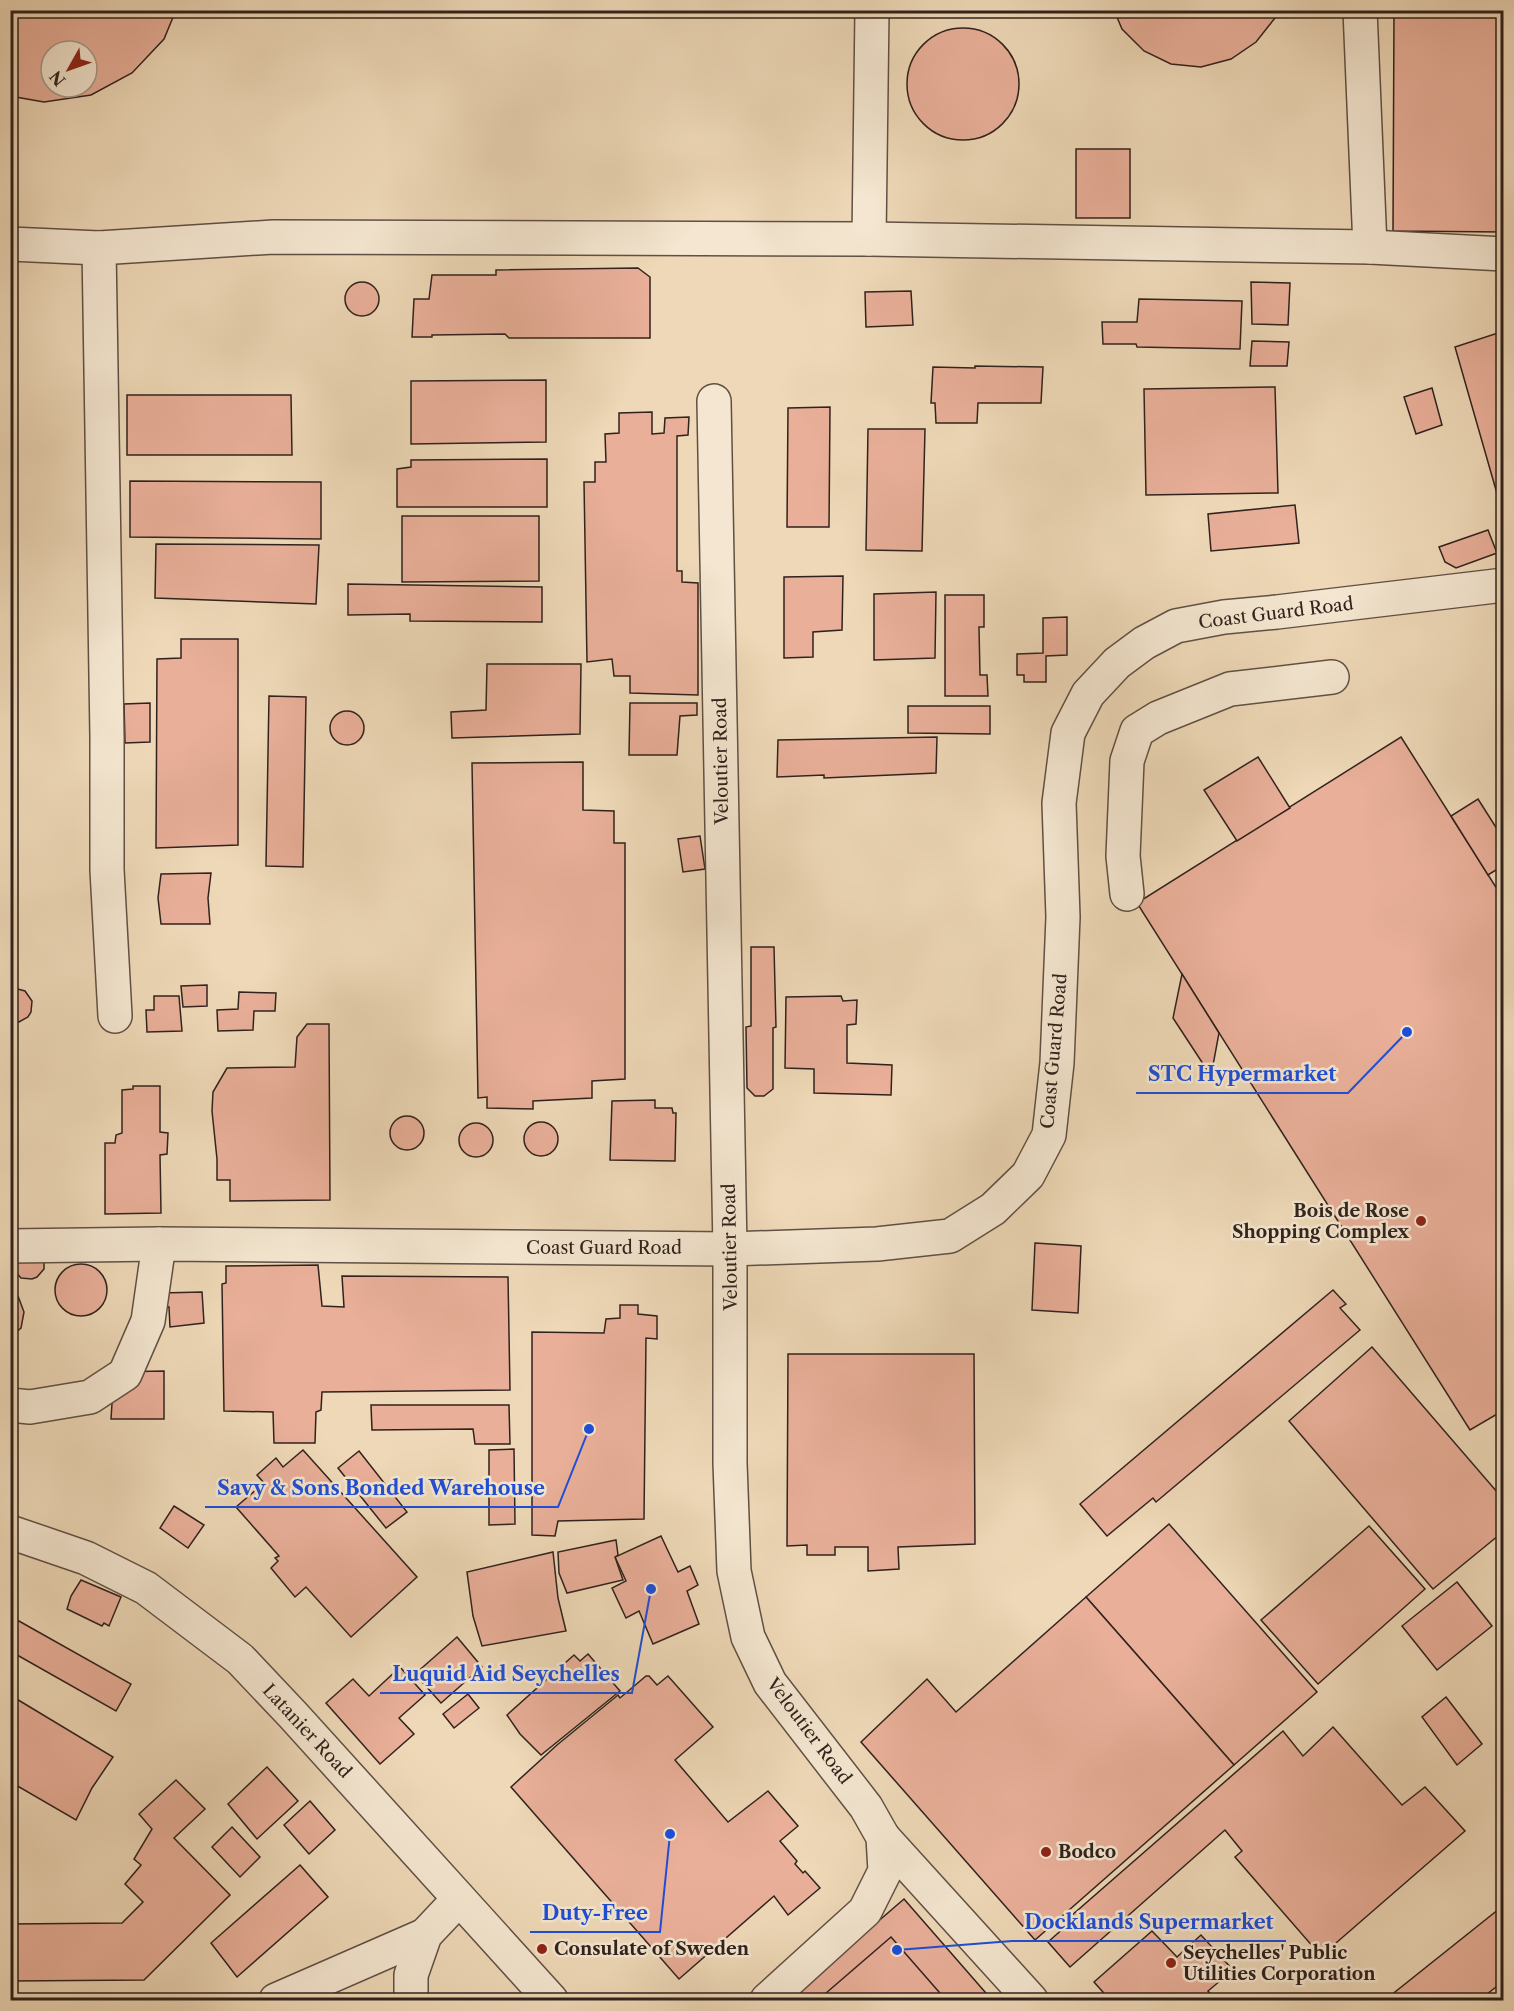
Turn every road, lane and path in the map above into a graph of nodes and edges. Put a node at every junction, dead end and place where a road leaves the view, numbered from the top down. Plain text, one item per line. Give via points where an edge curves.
1 (872, 10) edge
2 (1360, 10) edge
3 (869, 239) junction
4 (10, 244) edge
5 (1370, 247) junction
6 (99, 248) junction
7 (1503, 254) edge
8 (714, 402) dead end
9 (1503, 585) edge
10 (1332, 676) dead end
11 (1127, 894) dead end
12 (115, 1016) dead end
13 (159, 1244) junction
14 (10, 1246) edge
15 (730, 1249) junction
16 (10, 1405) edge
17 (10, 1532) edge
18 (883, 1837) junction
19 (459, 1899) junction
20 (424, 1935) junction
21 (276, 2001) edge
22 (411, 2001) edge
23 (551, 2001) edge
24 (767, 2001) edge
25 (1031, 2001) edge

1 - 3 street
2 - 5 street
3 - 5 street
3 - 6 street via 273,237
4 - 6 street
5 - 7 street
6 - 12 street via 107,870
8 - 15 street, Veloutier Road
9 - 15 street, Coast Guard Road via 1195,622 1144,643 1117,663 1088,694 1068,733 1059,803 1063,917 1057,1063 1049,1135 1028,1175 993,1209 950,1236 877,1244
10 - 11 street via 1230,688 1137,731 1127,761 1123,856
13 - 14 street, Coast Guard Road
13 - 15 street, Coast Guard Road
13 - 16 street via 148,1321 125,1374 90,1397 30,1407
15 - 18 street, Veloutier Road via 730,1463 735,1571 748,1637 770,1683 866,1807
17 - 19 street, Latanier Road via 86,1558 146,1588 240,1659
18 - 24 street, Veloutier Road via 885,1871 865,1911
18 - 25 street
19 - 20 street
19 - 23 street, Latanier Road
20 - 21 street
20 - 22 street via 411,1975

